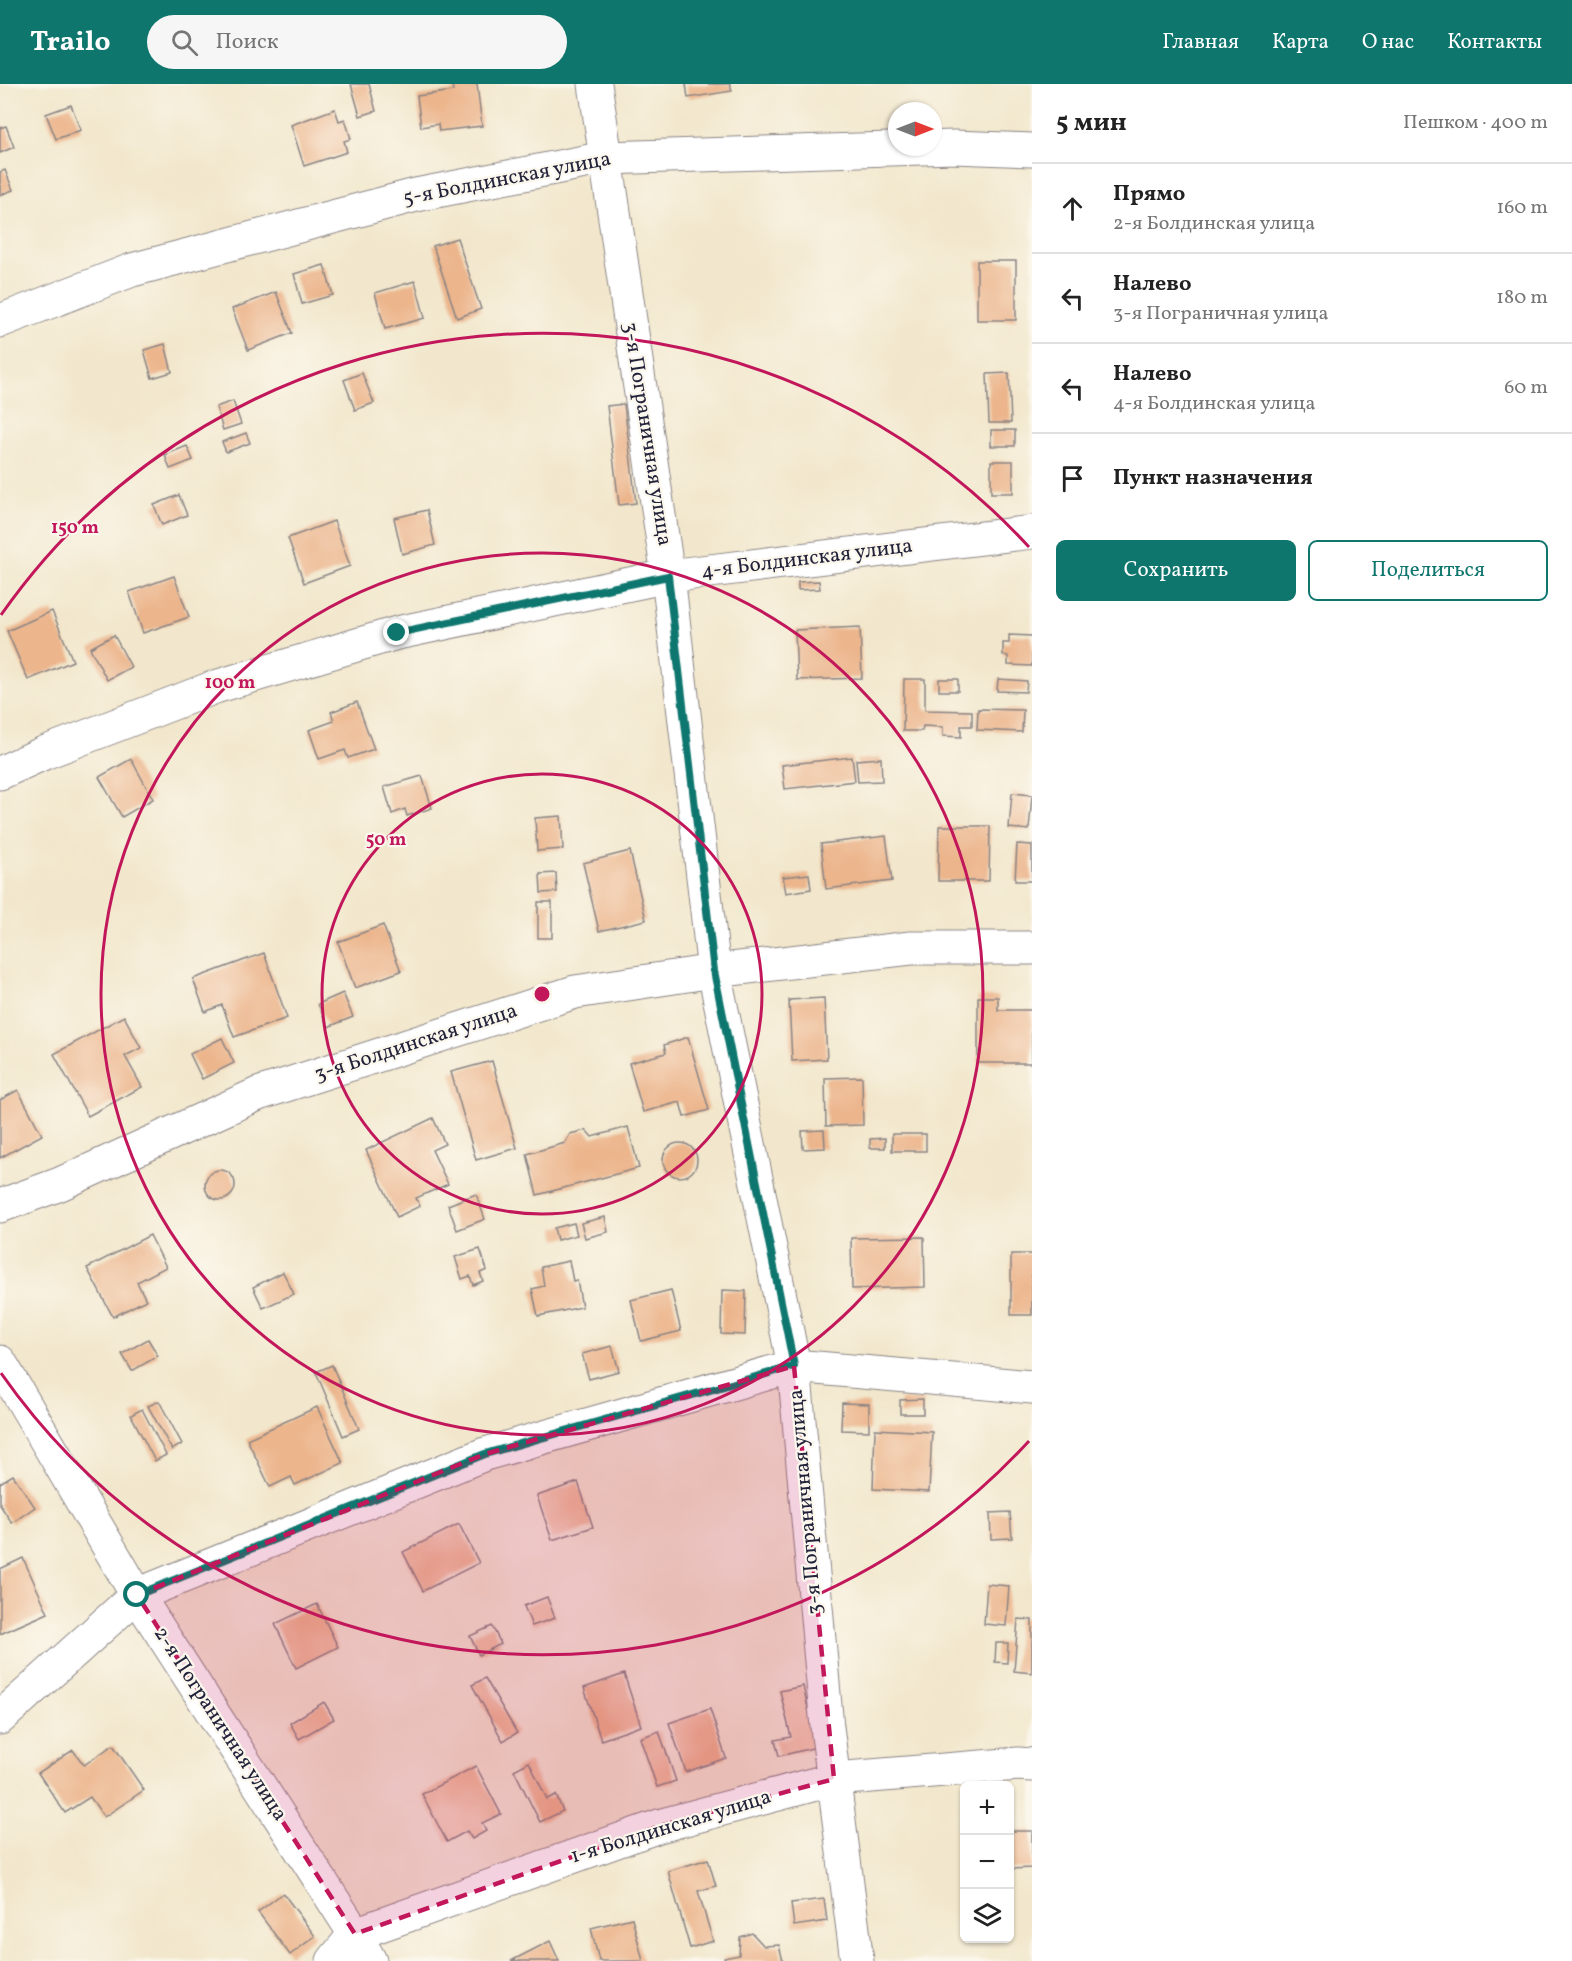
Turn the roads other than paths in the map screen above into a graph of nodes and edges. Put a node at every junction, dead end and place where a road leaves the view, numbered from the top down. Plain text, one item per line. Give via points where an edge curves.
1 (595, 84) edge
2 (1032, 150) edge
3 (605, 158) junction
4 (0, 321) edge
5 (1032, 532) edge
6 (668, 576) junction
7 (0, 773) edge
8 (1032, 948) edge
9 (714, 971) junction
10 (0, 1206) edge
11 (0, 1362) edge
12 (794, 1366) junction
13 (1032, 1387) edge
14 (137, 1595) junction
15 (0, 1718) edge
16 (1032, 1765) edge
17 (834, 1779) junction
18 (363, 1947) edge
19 (333, 1961) edge
20 (857, 1961) edge

1 - 3 street, 3-я Пограничная улица
2 - 3 street, 5-я Болдинская улица via 954,147
3 - 4 street, 5-я Болдинская улица via 416,195 132,270
3 - 6 street, 3-я Пограничная улица
5 - 6 street, 4-я Болдинская улица
6 - 7 street, 4-я Болдинская улица via 397,633 215,687
6 - 9 street, 3-я Пограничная улица
8 - 9 street, 3-я Болдинская улица via 911,948
9 - 10 street, 3-я Болдинская улица via 575,992 258,1094 60,1184
9 - 12 street, 3-я Пограничная улица
11 - 14 street, 2-я Пограничная улица
12 - 13 street
12 - 14 street via 485,1454
12 - 17 street, 3-я Пограничная улица
14 - 15 street
14 - 18 street, 2-я Пограничная улица
16 - 17 street, 1-я Болдинская улица
17 - 18 street, 1-я Болдинская улица via 659,1826
17 - 20 street, 3-я Пограничная улица
18 - 19 street

